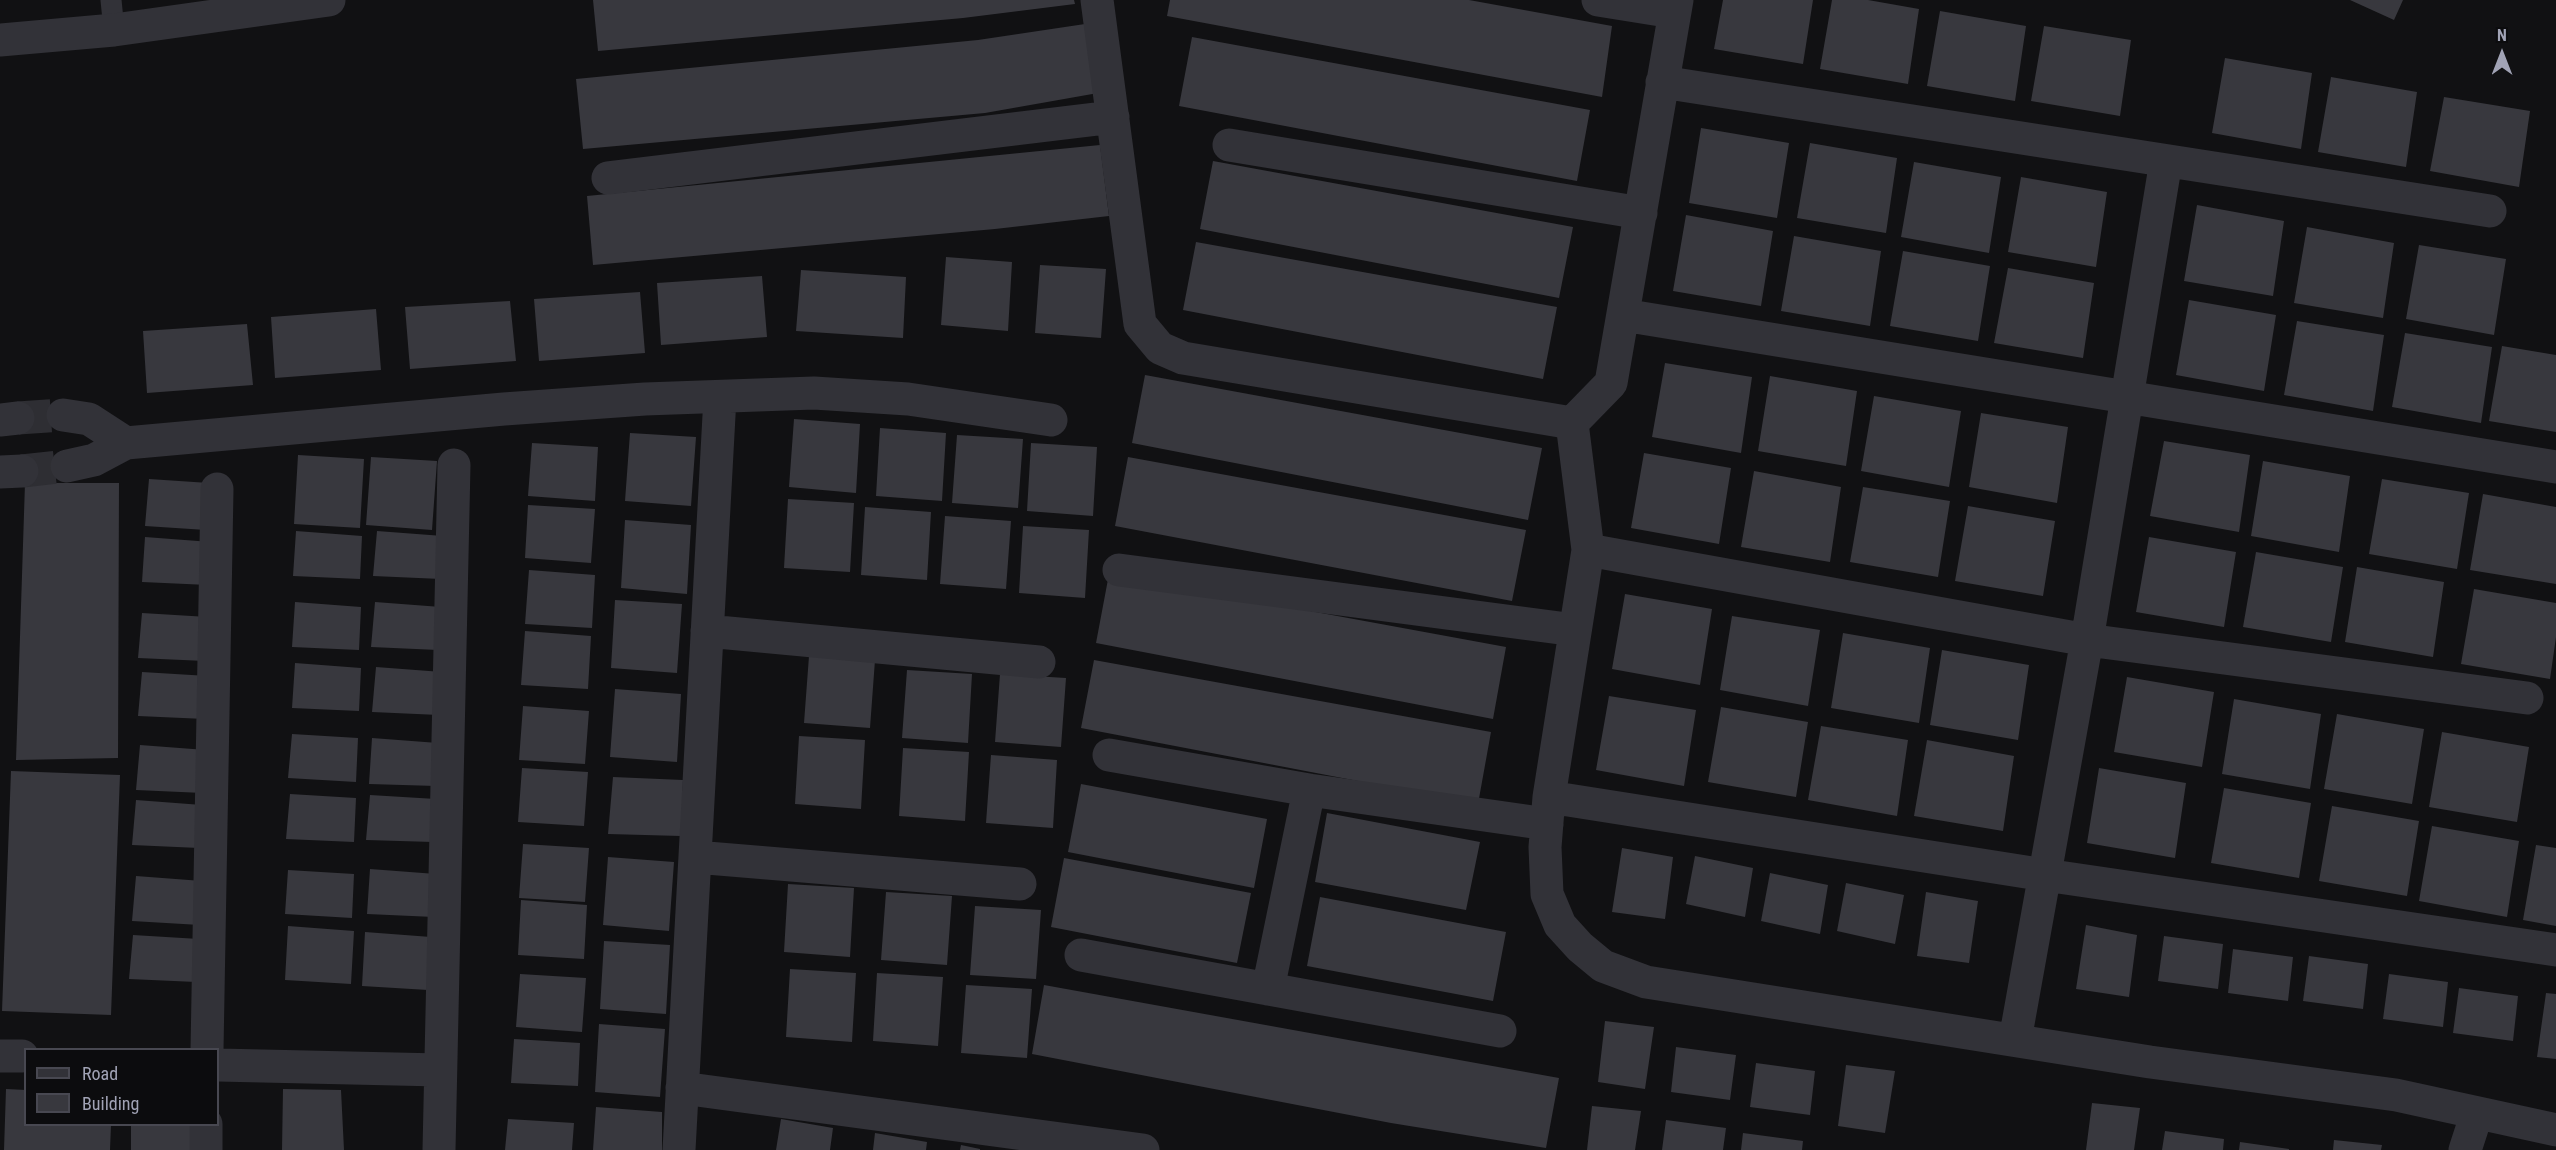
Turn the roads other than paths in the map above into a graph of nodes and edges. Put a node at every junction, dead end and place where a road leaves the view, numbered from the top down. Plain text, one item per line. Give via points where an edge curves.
1 (328, 0) edge
2 (1096, 0) edge
3 (1598, 0) edge
4 (1675, 6) edge
5 (113, 15) edge
6 (0, 40) edge
7 (1662, 82) junction
8 (1113, 117) junction
9 (1229, 145) dead end
10 (2166, 160) junction
11 (608, 178) dead end
12 (2490, 211) dead end
13 (1641, 213) junction
14 (1623, 315) junction
15 (2126, 395) junction
16 (720, 397) junction
17 (63, 415) tunnel mouth
18 (1051, 420) dead end
19 (1572, 423) junction
20 (126, 443) junction
21 (454, 465) dead end
22 (67, 466) tunnel mouth
23 (2556, 467) edge
24 (217, 489) dead end
25 (1588, 550) junction
26 (1119, 570) dead end
27 (1575, 630) junction
28 (707, 631) junction
29 (2086, 640) junction
30 (1039, 662) dead end
31 (2527, 698) dead end
32 (1109, 755) dead end
33 (1309, 790) junction
34 (1548, 811) junction
35 (695, 857) junction
36 (2045, 875) junction
37 (1020, 884) dead end
38 (2556, 950) edge
39 (1081, 955) dead end
40 (1268, 988) junction
41 (1500, 1031) dead end
42 (2015, 1040) junction
43 (207, 1048) edge
44 (219, 1065) edge
45 (440, 1070) junction
46 (682, 1088) junction
47 (2477, 1113) junction
48 (206, 1126) edge
49 (2556, 1130) edge
50 (206, 1150) edge
51 (439, 1150) edge
52 (679, 1150) edge
53 (1143, 1150) edge
54 (2465, 1150) edge

1 - 5 street
2 - 8 street
3 - 4 street
4 - 7 street
5 - 6 street
7 - 10 street
7 - 13 street
8 - 11 street
8 - 19 street via 1140,324 1160,348 1183,358
9 - 13 street
10 - 12 street
10 - 15 street
13 - 14 street
14 - 15 street
14 - 19 street via 1611,383
15 - 23 street
15 - 29 street
16 - 18 street via 814,393 908,399
16 - 20 street via 504,409
16 - 28 street
17 - 20 street via 89,419
19 - 25 street
20 - 22 street via 94,460
21 - 45 street
24 - 43 street
25 - 27 street
25 - 29 street
26 - 27 street
27 - 34 street
28 - 30 street
28 - 35 street
29 - 31 street
29 - 36 street
32 - 33 street
33 - 34 street
33 - 40 street
34 - 36 street
34 - 42 street via 1547,894 1560,925 1603,966 1646,982
35 - 37 street
35 - 46 street
36 - 38 street
36 - 42 street
39 - 40 street
40 - 41 street
42 - 47 street via 2396,1095
44 - 45 street
45 - 51 street
46 - 52 street
46 - 53 street
47 - 49 street
47 - 54 street
48 - 50 street

